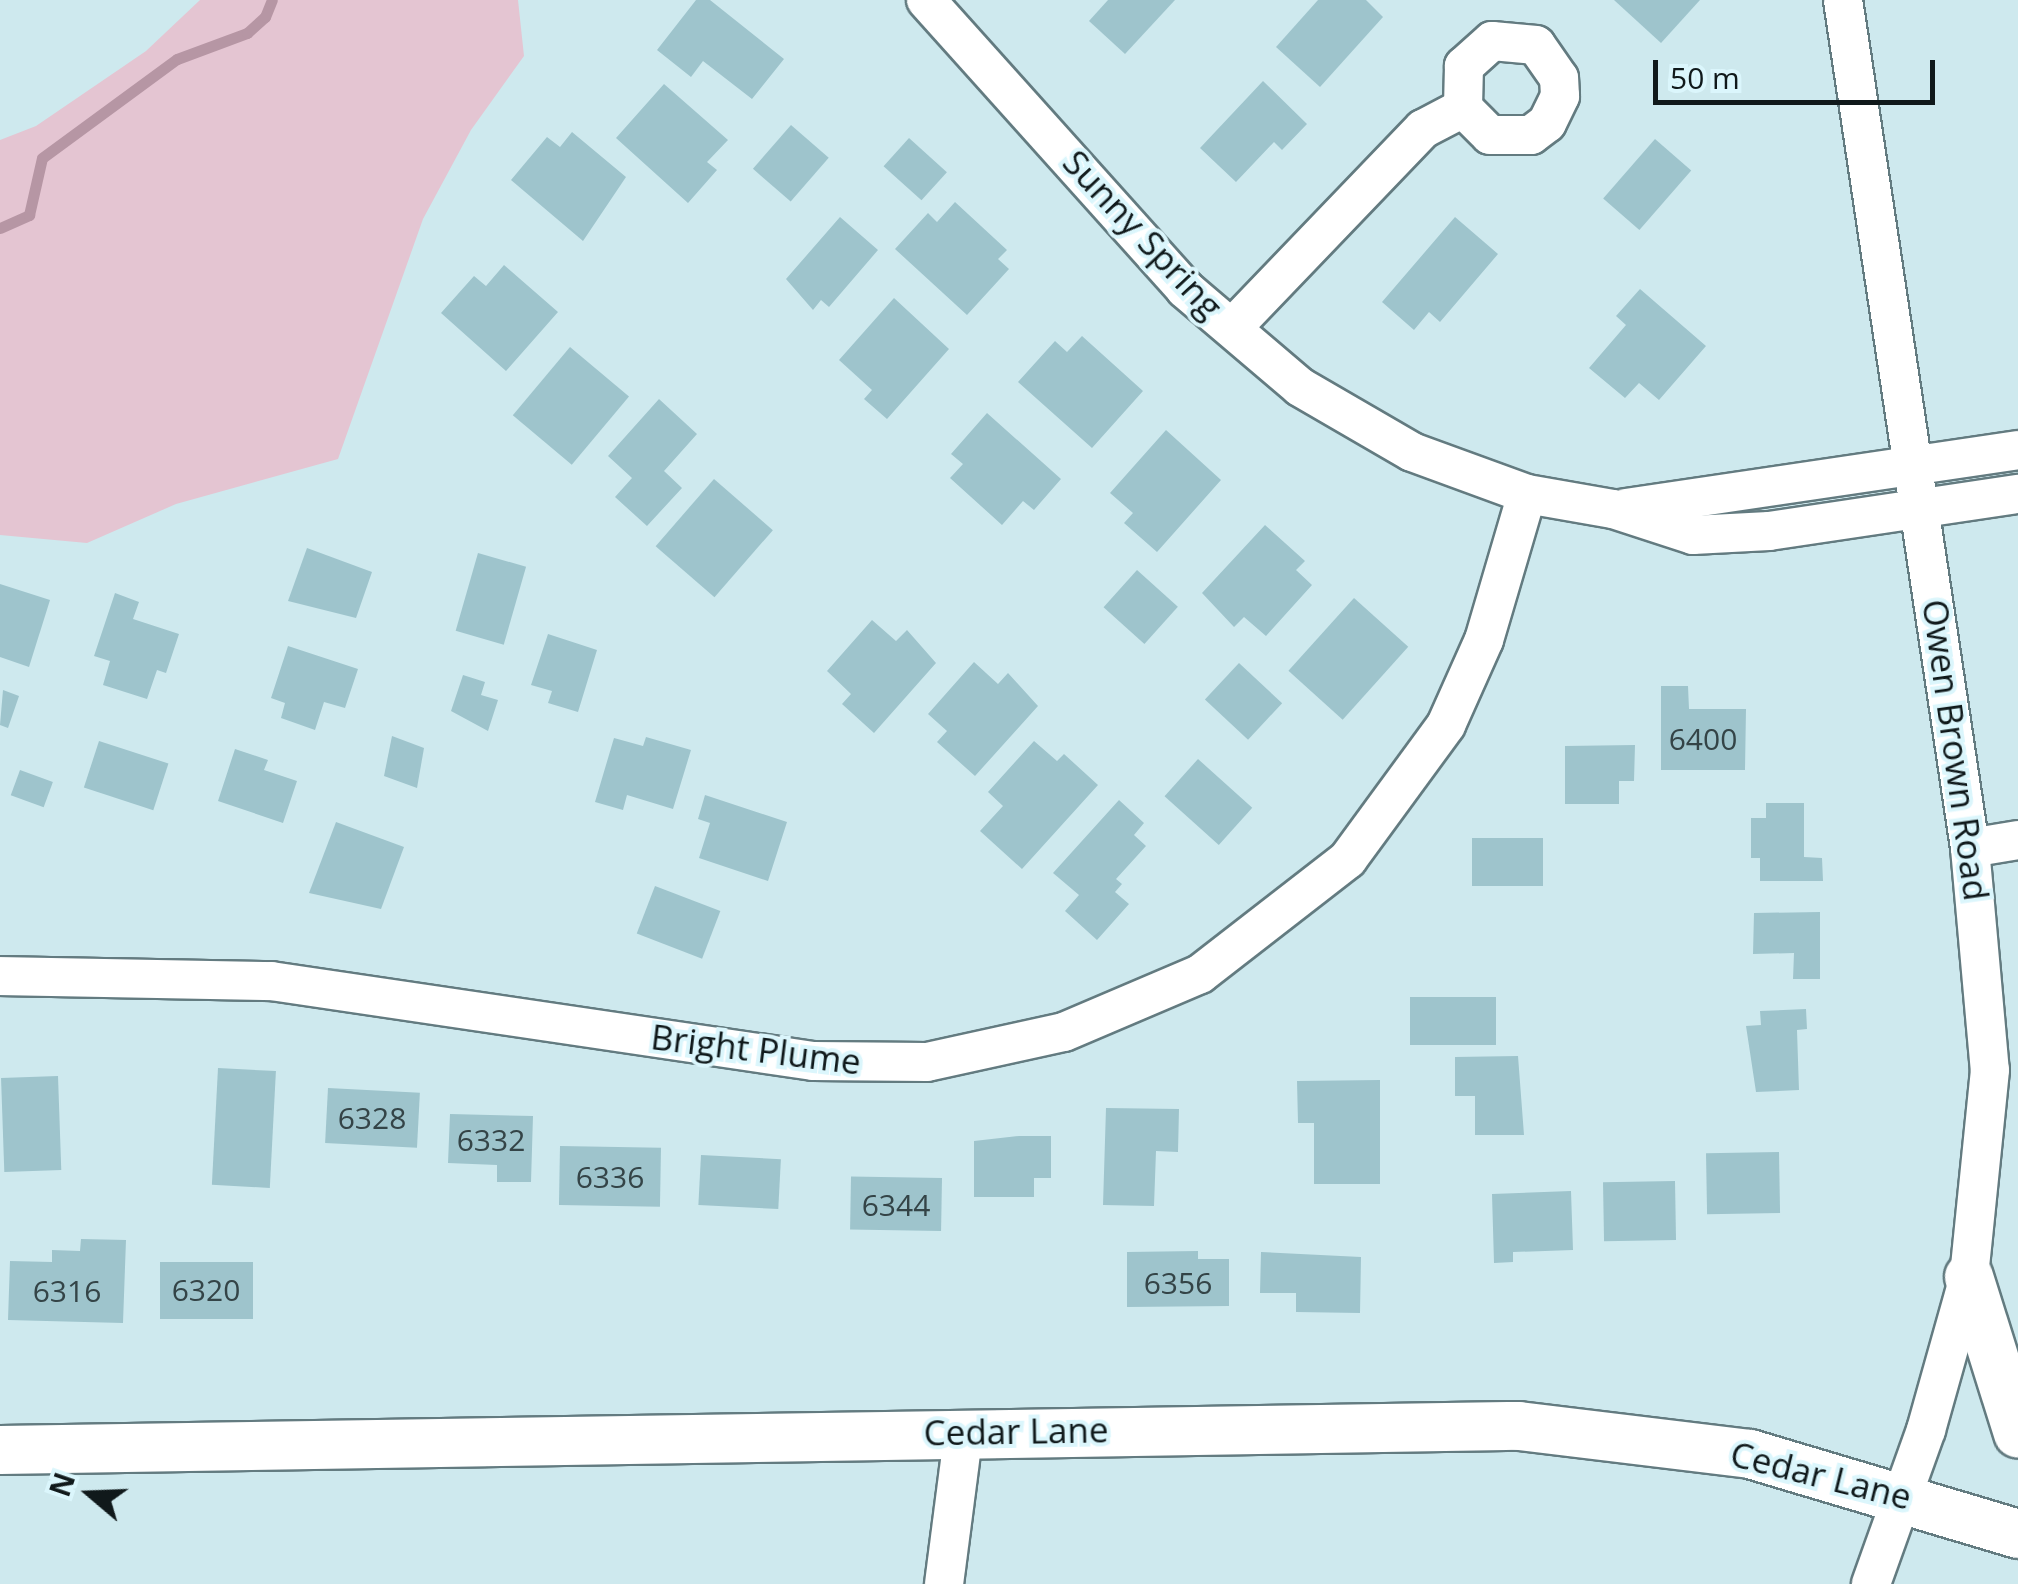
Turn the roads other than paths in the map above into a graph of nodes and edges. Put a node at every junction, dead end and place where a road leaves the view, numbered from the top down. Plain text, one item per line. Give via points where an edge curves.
1 (1843, 0) edge
2 (942, 4) edge
3 (1463, 108) dead end
4 (1232, 328) junction
5 (2018, 450) edge
6 (1916, 464) junction
7 (1527, 494) junction
8 (2018, 494) edge
9 (1613, 510) junction
10 (1924, 511) junction
11 (2018, 840) edge
12 (1970, 848) junction
13 (0, 976) edge
14 (1969, 1276) junction
15 (964, 1432) junction
16 (2018, 1433) edge
17 (0, 1450) edge
18 (1905, 1496) junction
19 (2018, 1534) edge
20 (944, 1584) edge
21 (1872, 1584) edge

1 - 6 street, Owen Brown Road
2 - 4 street, Sunny Spring via 1184,289
3 - 4 street via 1423,129
4 - 7 street, Sunny Spring via 1363,428
5 - 6 street, Sunny Spring
6 - 9 street, Sunny Spring via 1766,492
6 - 10 street, Owen Brown Road
7 - 9 street, Sunny Spring
7 - 13 street, Bright Plume via 1484,640 1446,725 1348,860 1200,974 1064,1032 927,1062 813,1062 271,982
8 - 10 street, Sunny Spring
9 - 10 street, Sunny Spring via 1693,535
10 - 12 street, Owen Brown Road
11 - 12 street
12 - 14 street, Owen Brown Road via 1990,1070
14 - 16 main road
14 - 18 street, Owen Brown Road
15 - 17 main road, Cedar Lane
15 - 18 main road, Cedar Lane via 1570,1429 1750,1454
15 - 20 street
18 - 19 main road, Cedar Lane
18 - 21 street, Owen Brown Road

